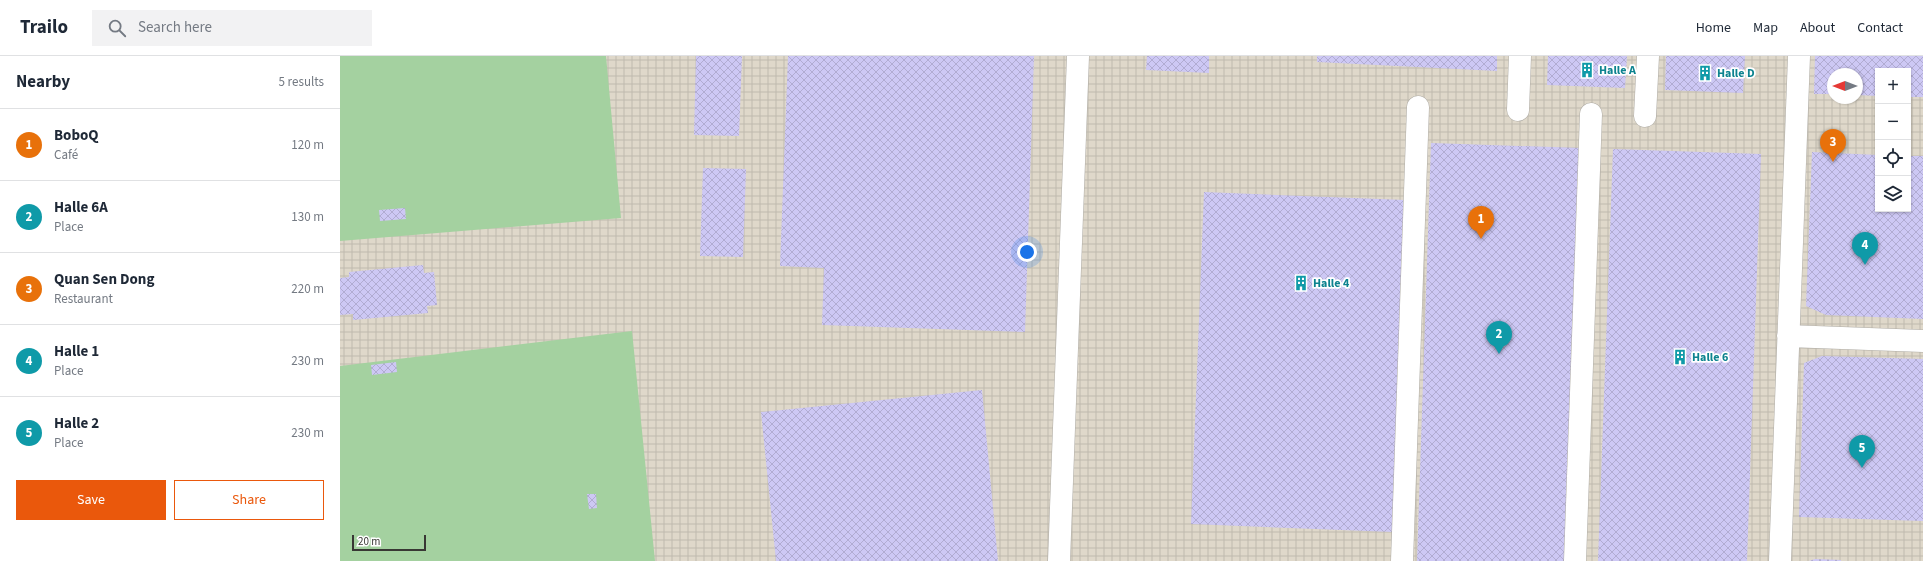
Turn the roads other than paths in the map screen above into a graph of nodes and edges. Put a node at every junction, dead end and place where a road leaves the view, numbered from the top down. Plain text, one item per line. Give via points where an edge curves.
1 (1078, 56) edge
2 (1520, 56) edge
3 (1648, 56) edge
4 (1799, 56) edge
5 (1418, 107) dead end
6 (1518, 110) dead end
7 (1591, 114) dead end
8 (1645, 116) dead end
9 (1788, 336) junction
10 (1923, 341) edge
11 (1059, 561) edge
12 (1402, 561) edge
13 (1575, 561) edge
14 (1780, 561) edge

1 - 11 lane
2 - 6 lane
3 - 8 lane
4 - 9 lane
5 - 12 lane
7 - 13 lane
9 - 10 lane
9 - 14 lane

